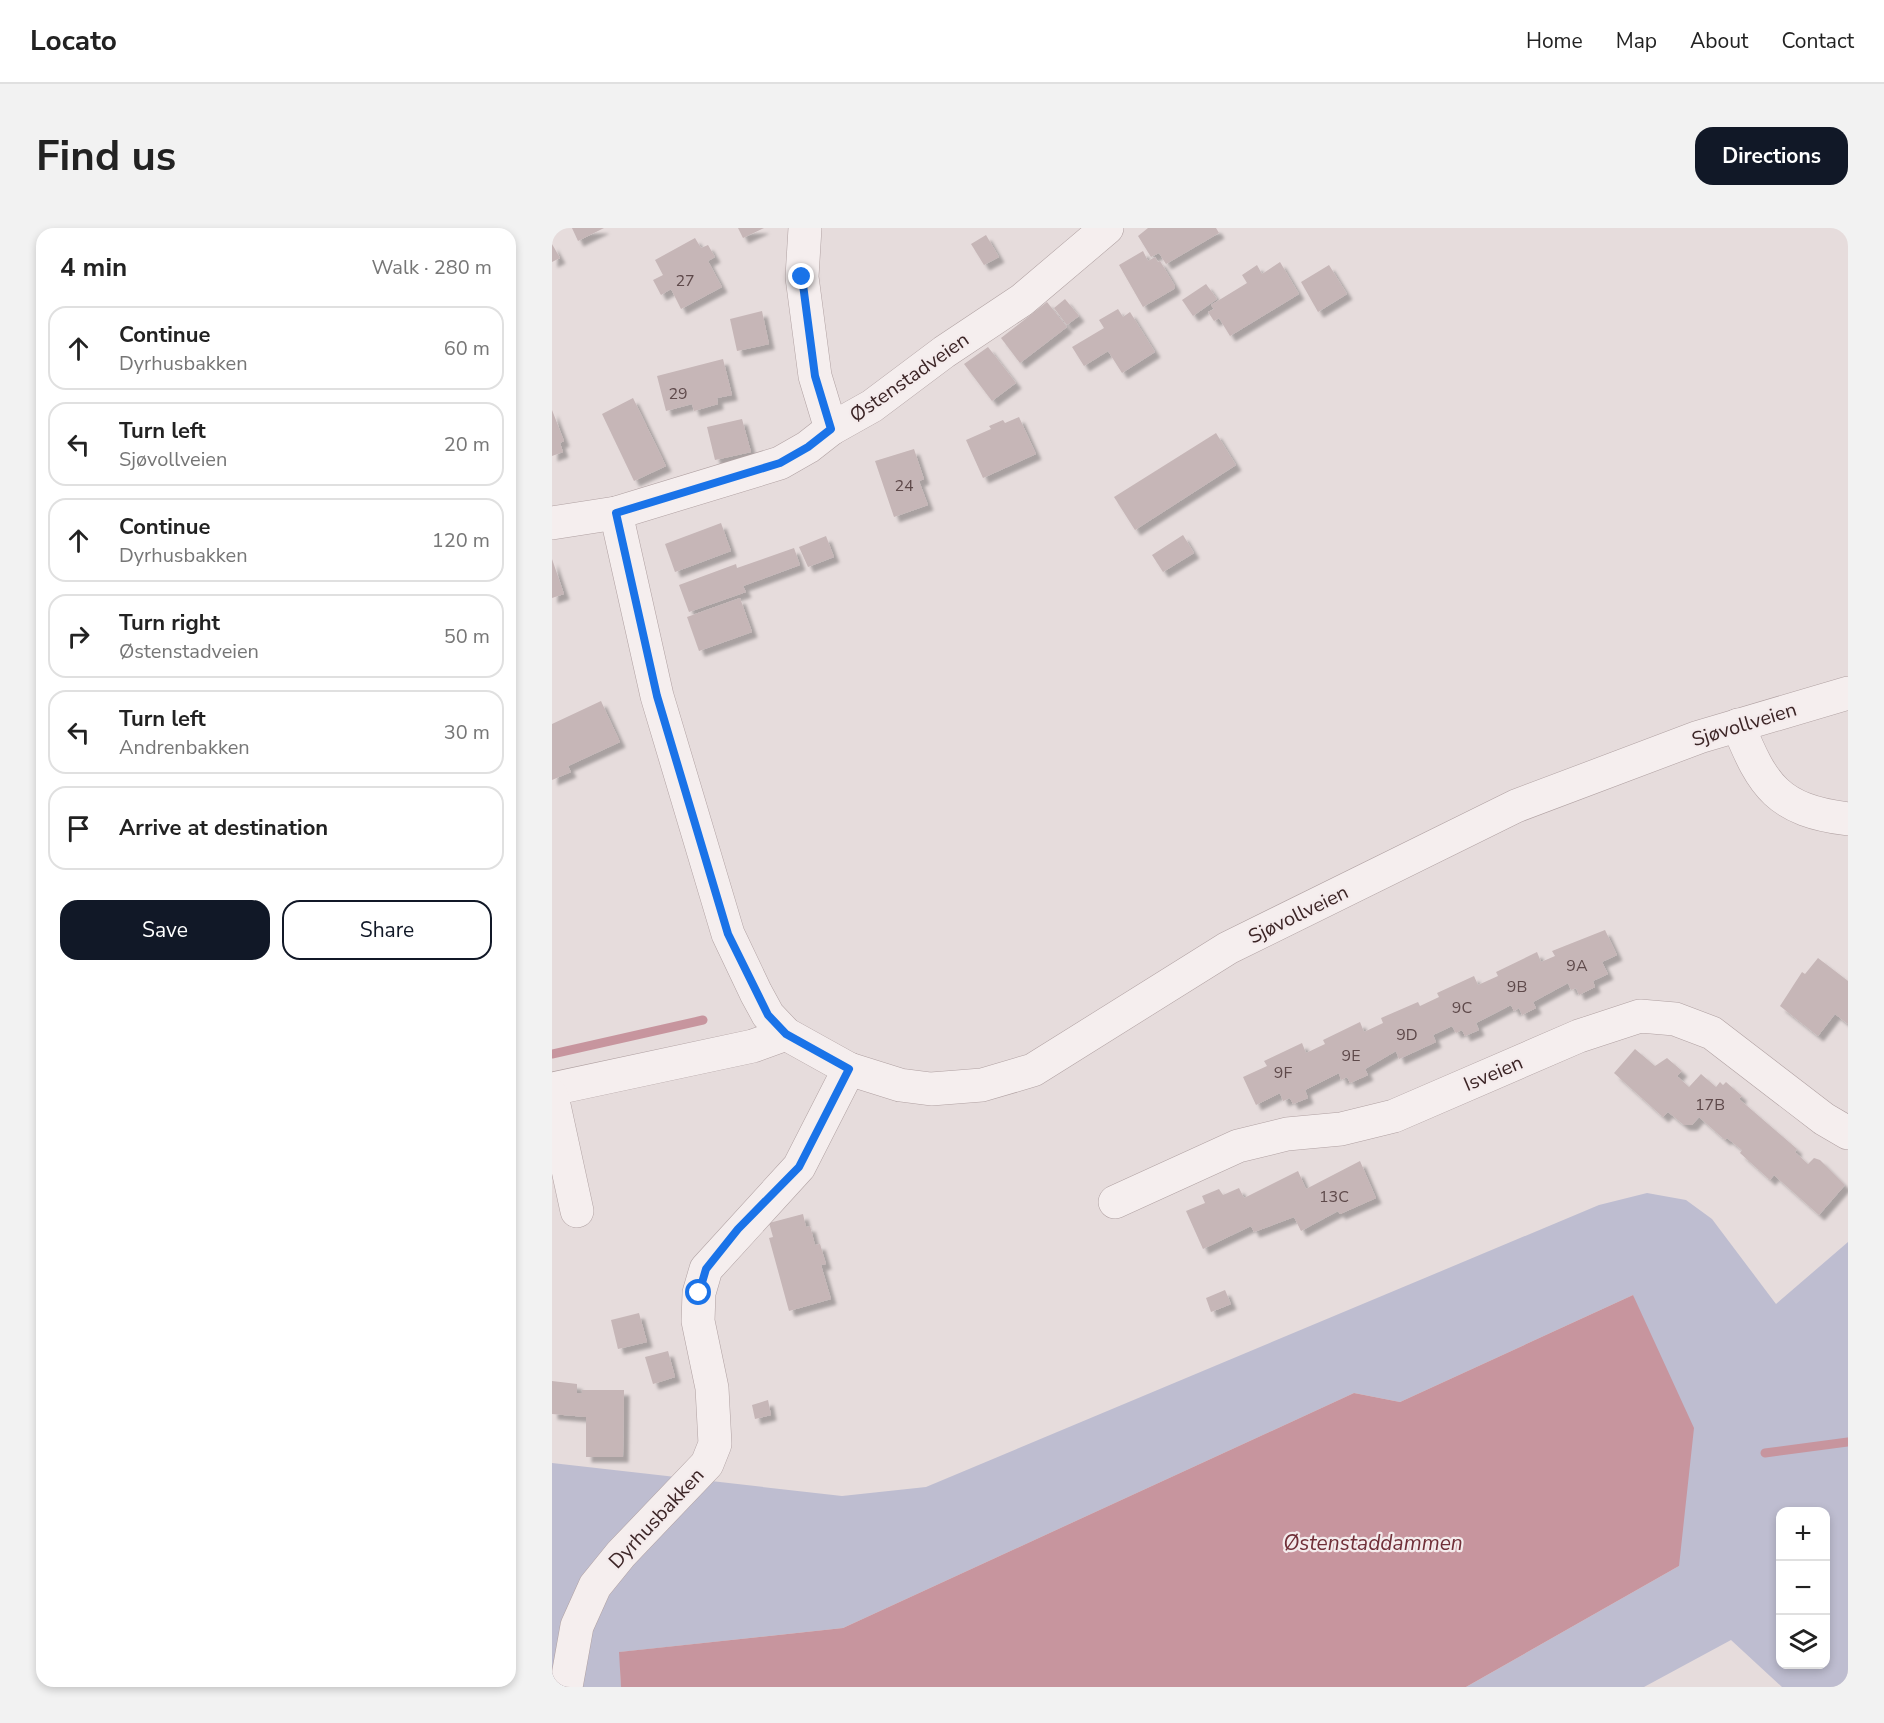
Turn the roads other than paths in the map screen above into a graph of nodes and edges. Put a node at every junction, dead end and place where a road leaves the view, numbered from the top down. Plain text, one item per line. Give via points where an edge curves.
1 (805, 228) edge
2 (1107, 228) edge
3 (831, 429) junction
4 (616, 513) junction
5 (552, 523) edge
6 (1848, 693) edge
7 (1738, 725) junction
8 (1848, 819) edge
9 (777, 1024) junction
10 (849, 1069) junction
11 (552, 1089) edge
12 (552, 1095) edge
13 (1848, 1133) edge
14 (1115, 1202) dead end
15 (577, 1211) dead end
16 (566, 1687) edge

1 - 3 street via 802,277 815,376
2 - 3 street, Østenstadveien via 1022,300 872,406
3 - 4 street, Østenstadveien via 780,463
4 - 5 street, Østenstadveien
4 - 9 street via 657,696 724,923
6 - 7 street, Sjøvollveien
7 - 8 street via 1767,786 1791,805
7 - 10 street, Sjøvollveien via 1632,760 1516,806 1228,948 1033,1070 982,1085 931,1089 900,1085
9 - 10 street, Sjøvollveien
9 - 11 street via 753,1046
10 - 16 street, Dyrhusbakken via 799,1167 738,1229 706,1269 699,1293 698,1321 712,1388 715,1444 706,1464 595,1586 577,1626
12 - 15 street
13 - 14 street, Isveien via 1824,1119 1713,1033 1675,1019 1640,1016 1579,1036 1394,1116 1238,1146

